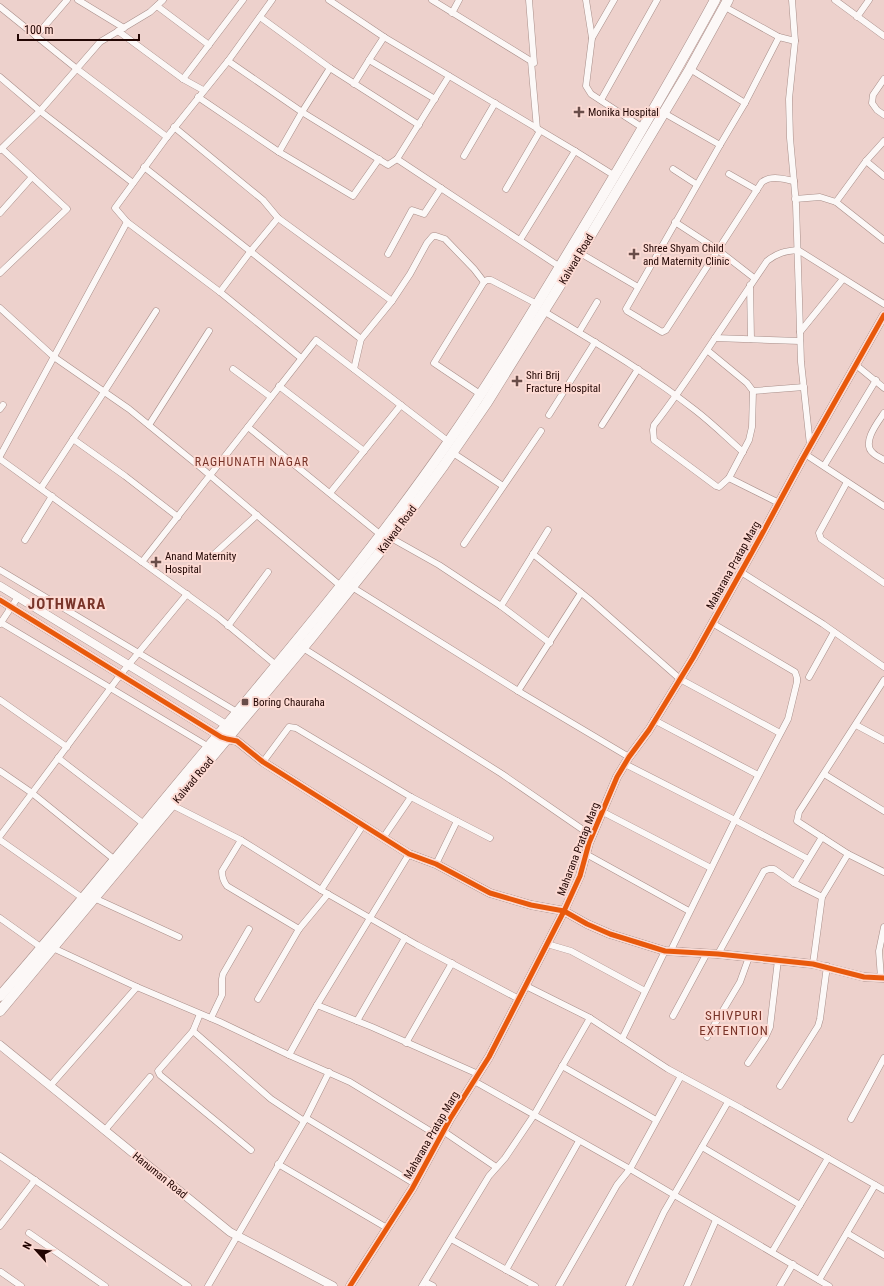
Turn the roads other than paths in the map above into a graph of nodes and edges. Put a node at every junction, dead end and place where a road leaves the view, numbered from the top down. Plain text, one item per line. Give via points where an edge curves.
1 (67, 0) edge
2 (78, 0) edge
3 (163, 0) edge
4 (243, 0) edge
5 (272, 0) edge
6 (329, 0) edge
7 (432, 0) edge
8 (459, 0) edge
9 (529, 0) edge
10 (586, 0) edge
11 (614, 0) edge
12 (657, 0) edge
13 (715, 0) edge
14 (792, 0) edge
15 (835, 0) edge
16 (868, 0) edge
17 (726, 3) edge
18 (157, 6) junction
19 (0, 8) edge
20 (452, 13) junction
21 (260, 17) junction
22 (857, 17) junction
23 (121, 29) junction
24 (36, 36) junction
25 (384, 36) junction
26 (884, 36) edge
27 (779, 37) junction
28 (592, 38) junction
29 (795, 41) junction
30 (209, 44) junction
31 (369, 60) junction
32 (228, 61) junction
33 (531, 61) junction
34 (330, 68) junction
35 (77, 69) junction
36 (690, 70) junction
37 (449, 76) junction
38 (0, 77) edge
39 (183, 79) junction
40 (884, 79) edge
41 (354, 84) junction
42 (203, 90) junction
43 (198, 97) junction
44 (434, 99) junction
45 (601, 100) junction
46 (495, 103) junction
47 (745, 103) junction
48 (40, 111) junction
49 (302, 112) junction
50 (664, 113) junction
51 (884, 115) edge
52 (419, 125) junction
53 (174, 127) junction
54 (643, 128) junction
55 (539, 130) junction
56 (167, 137) junction
57 (884, 141) edge
58 (720, 145) junction
59 (1, 149) edge
60 (575, 151) junction
61 (279, 152) junction
62 (464, 156) dead end
63 (379, 159) junction
64 (397, 159) junction
65 (866, 161) junction
66 (144, 168) junction
67 (673, 169) dead end
68 (729, 174) dead end
69 (615, 176) junction
70 (884, 176) edge
71 (32, 177) junction
72 (794, 181) junction
73 (133, 183) junction
74 (696, 184) junction
75 (441, 188) junction
76 (506, 188) dead end
77 (757, 190) junction
78 (795, 199) junction
79 (836, 202) junction
80 (0, 213) edge
81 (278, 218) junction
82 (127, 222) junction
83 (675, 222) junction
84 (520, 240) junction
85 (884, 240) edge
86 (718, 250) junction
87 (798, 250) junction
88 (250, 252) junction
89 (580, 253) junction
90 (388, 254) dead end
91 (560, 267) junction
92 (0, 274) edge
93 (754, 278) junction
94 (843, 279) junction
95 (484, 282) junction
96 (750, 284) junction
97 (638, 287) junction
98 (220, 292) junction
99 (392, 301) junction
100 (597, 302) dead end
101 (537, 304) junction
102 (884, 304) edge
103 (0, 308) edge
104 (156, 311) dead end
105 (545, 312) junction
106 (884, 315) edge
107 (209, 331) dead end
108 (579, 332) junction
109 (800, 332) junction
110 (715, 338) junction
111 (361, 339) junction
112 (751, 339) junction
113 (800, 341) junction
114 (595, 342) junction
115 (707, 350) junction
116 (54, 357) junction
117 (301, 358) junction
118 (856, 365) junction
119 (233, 369) dead end
120 (354, 369) junction
121 (638, 369) junction
122 (876, 380) junction
123 (279, 386) junction
124 (804, 387) junction
125 (884, 388) edge
126 (753, 391) junction
127 (104, 392) junction
128 (480, 394) junction
129 (677, 396) junction
130 (271, 397) junction
131 (401, 405) junction
132 (884, 413) edge
133 (550, 415) dead end
134 (149, 425) junction
135 (602, 425) dead end
136 (248, 427) junction
137 (541, 431) dead end
138 (73, 440) junction
139 (449, 442) junction
140 (810, 445) junction
141 (364, 451) junction
142 (743, 452) junction
143 (453, 453) junction
144 (805, 454) junction
145 (0, 456) edge
146 (0, 459) edge
147 (884, 460) edge
148 (824, 466) junction
149 (211, 476) junction
150 (729, 478) junction
151 (848, 482) junction
152 (503, 486) junction
153 (41, 488) junction
154 (330, 493) junction
155 (52, 496) junction
156 (779, 503) junction
157 (884, 506) edge
158 (257, 515) junction
159 (178, 516) junction
160 (548, 530) dead end
161 (386, 537) junction
162 (25, 540) dead end
163 (464, 544) dead end
164 (533, 554) junction
165 (212, 556) dead end
166 (142, 562) junction
167 (0, 570) edge
168 (268, 572) dead end
169 (741, 572) junction
170 (884, 583) edge
171 (0, 586) edge
172 (347, 588) junction
173 (581, 593) junction
174 (187, 594) junction
175 (18, 597) junction
176 (0, 600) edge
177 (501, 606) junction
178 (11, 607) junction
179 (0, 623) edge
180 (712, 623) junction
181 (228, 626) junction
182 (834, 632) junction
183 (550, 643) junction
184 (303, 648) junction
185 (138, 654) junction
186 (129, 665) junction
187 (276, 665) junction
188 (884, 667) edge
189 (121, 674) junction
190 (809, 677) dead end
191 (680, 679) junction
192 (884, 680) edge
193 (110, 689) junction
194 (518, 691) junction
195 (0, 700) edge
196 (237, 712) junction
197 (654, 720) junction
198 (856, 725) junction
199 (230, 728) junction
200 (780, 734) junction
201 (227, 738) junction
202 (884, 740) edge
203 (66, 747) junction
204 (208, 747) junction
205 (58, 758) junction
206 (627, 760) junction
207 (263, 762) junction
208 (0, 771) edge
209 (824, 774) junction
210 (758, 775) junction
211 (32, 793) junction
212 (411, 797) junction
213 (172, 805) junction
214 (884, 811) edge
215 (603, 812) junction
216 (734, 820) junction
217 (457, 821) junction
218 (144, 824) junction
219 (363, 825) junction
220 (0, 836) edge
221 (592, 836) junction
222 (822, 837) junction
223 (383, 838) junction
224 (490, 838) dead end
225 (0, 840) edge
226 (241, 840) junction
227 (410, 854) junction
228 (586, 854) junction
229 (848, 854) junction
230 (115, 860) junction
231 (808, 860) junction
232 (436, 864) junction
233 (711, 868) junction
234 (884, 872) edge
235 (794, 883) junction
236 (321, 890) junction
237 (328, 894) junction
238 (822, 897) junction
239 (94, 898) junction
240 (84, 899) junction
241 (564, 911) junction
242 (689, 911) junction
243 (0, 918) edge
244 (370, 918) junction
245 (884, 927) edge
246 (249, 929) dead end
247 (299, 929) junction
248 (179, 937) dead end
249 (405, 938) junction
250 (547, 944) junction
251 (42, 948) junction
252 (53, 948) junction
253 (668, 951) junction
254 (707, 953) junction
255 (718, 954) junction
256 (749, 957) junction
257 (778, 960) junction
258 (452, 963) junction
259 (813, 964) junction
260 (827, 966) junction
261 (882, 978) edge
262 (526, 986) junction
263 (137, 987) junction
264 (645, 991) junction
265 (0, 996) edge
266 (258, 999) dead end
267 (519, 999) junction
268 (317, 1005) junction
269 (0, 1011) edge
270 (200, 1014) junction
271 (673, 1016) dead end
272 (211, 1018) junction
273 (590, 1018) junction
274 (357, 1021) junction
275 (193, 1031) junction
276 (706, 1037) dead end
277 (622, 1039) junction
278 (406, 1043) junction
279 (0, 1045) edge
280 (289, 1055) junction
281 (884, 1058) edge
282 (748, 1063) dead end
283 (562, 1066) junction
284 (329, 1072) junction
285 (150, 1076) dead end
286 (681, 1076) junction
287 (476, 1078) junction
288 (50, 1086) junction
289 (780, 1086) dead end
290 (728, 1102) junction
291 (534, 1115) junction
292 (851, 1118) dead end
293 (305, 1120) junction
294 (656, 1120) junction
295 (105, 1130) junction
296 (442, 1134) junction
297 (579, 1141) junction
298 (702, 1147) junction
299 (251, 1150) dead end
300 (0, 1156) edge
301 (828, 1158) junction
302 (278, 1164) junction
303 (496, 1167) junction
304 (630, 1169) junction
305 (35, 1180) junction
306 (415, 1184) junction
307 (875, 1185) junction
308 (884, 1190) edge
309 (674, 1195) junction
310 (800, 1205) junction
311 (716, 1220) junction
312 (0, 1226) edge
313 (387, 1228) junction
314 (29, 1233) dead end
315 (847, 1234) junction
316 (238, 1236) junction
317 (451, 1239) junction
318 (772, 1252) junction
319 (884, 1255) edge
320 (792, 1264) junction
321 (506, 1270) junction
322 (1, 1272) edge
323 (819, 1280) junction
324 (423, 1284) edge
325 (21, 1286) edge
326 (105, 1286) edge
327 (188, 1286) edge
328 (208, 1286) edge
329 (333, 1286) edge
330 (350, 1286) edge
331 (433, 1286) edge
332 (534, 1286) edge
333 (559, 1286) edge
334 (629, 1286) edge
335 (687, 1286) edge
336 (780, 1286) edge
337 (830, 1286) edge

1 - 24 street
2 - 23 street
3 - 18 street
4 - 30 street
5 - 21 street
6 - 25 street
7 - 20 street
8 - 20 street
9 - 33 street via 534,63
10 - 28 street
11 - 28 street
12 - 45 street
13 - 54 main road, Kalwad Road
14 - 29 street
15 - 22 street
16 - 22 street
17 - 27 street
17 - 36 main road, Kalwad Road
18 - 23 street
18 - 30 street
19 - 24 street
20 - 33 street
21 - 32 street
21 - 34 street
22 - 26 street
23 - 35 street via 100,42
23 - 39 street
24 - 35 street
25 - 31 street
25 - 37 street
27 - 29 street
27 - 47 street
28 - 45 street via 586,86 590,94
29 - 72 street via 789,98
30 - 39 street
31 - 41 street
31 - 44 street
32 - 42 street
32 - 49 street
33 - 55 street
34 - 41 street
34 - 49 street
35 - 48 street
35 - 56 street
36 - 47 street
36 - 50 main road, Kalwad Road
37 - 44 street
37 - 46 street
38 - 48 street
39 - 42 street
40 - 51 street via 873,95 872,103
41 - 52 street
42 - 43 street
43 - 53 street
43 - 61 street
44 - 52 street
45 - 54 street
46 - 55 street
46 - 62 street
47 - 58 street
48 - 59 street
48 - 73 street
49 - 61 street
49 - 63 street
50 - 58 street
50 - 89 main road, Kalwad Road
52 - 64 street
53 - 56 street
53 - 81 street via 263,200
54 - 69 main road, Kalwad Road
55 - 60 street
55 - 76 street
56 - 66 street
57 - 65 street
58 - 74 street
59 - 71 street
60 - 69 street
60 - 84 street
61 - 63 street via 353,196
63 - 64 street via 388,165
64 - 75 street
65 - 70 street
65 - 79 street
66 - 73 street
66 - 88 street
67 - 74 street
68 - 77 street
69 - 91 main road, Kalwad Road
71 - 80 street
71 - 92 street via 67,209
72 - 77 street via 770,178 762,182
72 - 78 street
73 - 82 street via 115,208
74 - 83 street
75 - 84 street
75 - 90 street via 424,214 412,210
77 - 86 street
78 - 79 street via 820,197
78 - 87 street
79 - 85 street
81 - 88 street
81 - 99 street
82 - 98 street
82 - 116 street
83 - 86 street
83 - 97 street
84 - 91 street
86 - 93 street
86 - 97 street via 665,332 626,310
87 - 93 street via 775,254
87 - 94 street
87 - 109 street
88 - 98 street
88 - 111 street
89 - 97 street
89 - 105 main road, Kalwad Road
91 - 101 main road, Kalwad Road
93 - 96 street
94 - 102 street
94 - 109 street
95 - 99 street via 445,239 433,236
95 - 101 street via 490,280
95 - 128 street via 434,363
96 - 110 street
96 - 112 street
98 - 117 street
99 - 111 street
100 - 108 street
101 - 128 main road, Kalwad Road
103 - 116 street
104 - 127 street
105 - 108 street
105 - 143 main road, Kalwad Road
106 - 118 street, Maharana Pratap Marg
107 - 134 street
108 - 114 street
109 - 113 street
110 - 112 street
110 - 115 street
111 - 120 street
112 - 113 street
113 - 124 street
114 - 121 street
114 - 133 street
115 - 126 street
115 - 129 street
116 - 127 street
116 - 145 street
117 - 120 street via 316,340
117 - 123 street
118 - 122 street
118 - 140 street, Maharana Pratap Marg
119 - 130 street
120 - 131 street
121 - 129 street
121 - 135 street
122 - 125 street
122 - 148 street
123 - 130 street
123 - 141 street
124 - 126 street
124 - 140 street
126 - 142 street via 752,426
127 - 134 street
127 - 138 street
128 - 139 main road, Kalwad Road
129 - 142 street
129 - 150 street via 654,425 654,440 716,486 723,485
130 - 136 street
131 - 139 street
131 - 141 street
132 - 147 street via 870,436 869,446 872,453
134 - 149 street
136 - 149 street
136 - 154 street
137 - 152 street
138 - 153 street
138 - 159 street
139 - 161 main road, Kalwad Road
140 - 144 street, Maharana Pratap Marg
141 - 154 street
142 - 150 street
143 - 152 street
143 - 161 main road, Kalwad Road
144 - 148 street
144 - 156 street, Maharana Pratap Marg
146 - 153 street
148 - 151 street
149 - 158 street
149 - 159 street
150 - 156 street
151 - 157 street
151 - 170 street via 819,533 821,539
152 - 163 street
153 - 155 street
154 - 161 street
155 - 162 street
155 - 166 street
156 - 169 street, Maharana Pratap Marg
158 - 165 street
158 - 172 street
159 - 166 street
160 - 164 street
161 - 172 main road, Kalwad Road
161 - 177 street via 439,565
164 - 173 street
164 - 177 street
166 - 174 street
167 - 185 street
168 - 181 street
169 - 180 street, Maharana Pratap Marg
169 - 182 street
171 - 175 street
172 - 184 main road, Kalwad Road
172 - 187 main road, Kalwad Road
172 - 194 street
173 - 183 street
173 - 191 street
174 - 181 street
174 - 185 street
175 - 178 street
175 - 186 street
176 - 178 street
177 - 183 street
178 - 179 street
178 - 189 street
179 - 193 street
180 - 191 street, Maharana Pratap Marg
180 - 200 street via 795,672 797,682 788,719
181 - 187 street
182 - 188 street
182 - 190 street
183 - 194 street
184 - 199 main road, Kalwad Road
184 - 221 street via 502,774
185 - 186 street
185 - 196 street
186 - 189 street
186 - 199 street
187 - 196 main road, Kalwad Road
189 - 193 street
189 - 201 street
191 - 197 street, Maharana Pratap Marg
191 - 200 street
192 - 198 street
193 - 203 street
193 - 204 street
194 - 206 street
195 - 203 street
196 - 199 main road, Kalwad Road
197 - 206 street, Maharana Pratap Marg
197 - 210 street
198 - 202 street
198 - 209 street
199 - 201 main road, Kalwad Road
200 - 210 street
201 - 204 main road, Kalwad Road
201 - 207 street
201 - 213 main road, Kalwad Road
203 - 205 street
204 - 218 main road, Kalwad Road
205 - 211 street
205 - 218 street
206 - 215 street, Maharana Pratap Marg
206 - 216 street
207 - 212 street via 289,726
207 - 219 street
208 - 211 street
209 - 214 street
209 - 222 street via 799,812 797,821
210 - 216 street
211 - 220 street
211 - 230 street
212 - 217 street
212 - 223 street
213 - 226 street
213 - 239 main road, Kalwad Road
215 - 221 street, Maharana Pratap Marg
215 - 233 street
216 - 231 street
216 - 233 street
217 - 224 street
217 - 232 street
218 - 230 main road, Kalwad Road
219 - 223 street
219 - 236 street
221 - 228 street, Maharana Pratap Marg
222 - 229 street
222 - 231 street
223 - 227 street
225 - 240 street
226 - 236 street
226 - 247 street via 222,871 223,881 227,886
227 - 232 street
227 - 244 street
228 - 241 street, Maharana Pratap Marg via 580,876
228 - 242 street
229 - 234 street
229 - 238 street
230 - 240 main road, Kalwad Road
231 - 235 street
232 - 241 street via 490,892 531,905
233 - 242 street
235 - 238 street
235 - 255 street via 774,869 764,871
236 - 237 street
237 - 244 street
237 - 247 street
238 - 259 street
239 - 248 street
239 - 252 main road, Kalwad Road
240 - 251 main road, Kalwad Road
241 - 250 street, Maharana Pratap Marg
241 - 253 street via 610,934
242 - 253 street
243 - 251 street
244 - 249 street
244 - 268 street
245 - 261 street via 879,951
246 - 272 street via 223,974 222,995
247 - 266 street
249 - 258 street
249 - 274 street
250 - 262 street, Maharana Pratap Marg
250 - 264 street via 571,951
251 - 265 main road, Kalwad Road
252 - 263 street
252 - 269 main road, Kalwad Road
253 - 254 street
253 - 264 street
254 - 255 street
254 - 271 street
255 - 256 street
256 - 257 street
256 - 276 street via 740,982
257 - 259 street
257 - 282 street via 770,1027 766,1038
258 - 267 street
258 - 278 street
259 - 260 street
260 - 261 street via 864,977
260 - 289 street via 818,1026
262 - 267 street, Maharana Pratap Marg
262 - 273 street
263 - 270 street
263 - 288 street
264 - 277 street
267 - 287 street, Maharana Pratap Marg
268 - 274 street
268 - 280 street
270 - 272 street
270 - 275 street
272 - 280 street
273 - 277 street
273 - 283 street
274 - 278 street
275 - 293 street via 271,1099
275 - 299 street via 158,1071
277 - 286 street
278 - 287 street
279 - 288 street, Hanuman Road
280 - 284 street
281 - 292 street
283 - 291 street
283 - 294 street
284 - 293 street
284 - 296 street
285 - 295 street
286 - 290 street
286 - 294 street
287 - 291 street
287 - 296 street, Maharana Pratap Marg
288 - 295 street, Hanuman Road
290 - 298 street
290 - 301 street
291 - 297 street
291 - 303 street
293 - 302 street
293 - 306 street
294 - 304 street
295 - 316 street, Hanuman Road
296 - 303 street
296 - 306 street, Maharana Pratap Marg
297 - 304 street
297 - 321 street
298 - 309 street
298 - 310 street
300 - 305 street
301 - 307 street
301 - 310 street
302 - 313 street
302 - 316 street
303 - 317 street
304 - 309 street
304 - 333 street via 617,1184
305 - 312 street
305 - 327 street
306 - 313 street, Maharana Pratap Marg
307 - 308 street
307 - 315 street
309 - 311 street
309 - 334 street
310 - 318 street
311 - 318 street
311 - 335 street
313 - 330 street, Maharana Pratap Marg
314 - 326 street
315 - 319 street
315 - 323 street
316 - 328 street
316 - 329 street, Hanuman Road
317 - 321 street
317 - 324 street
318 - 320 street
320 - 323 street
320 - 336 street
321 - 332 street
322 - 325 street
323 - 337 street
324 - 331 street

